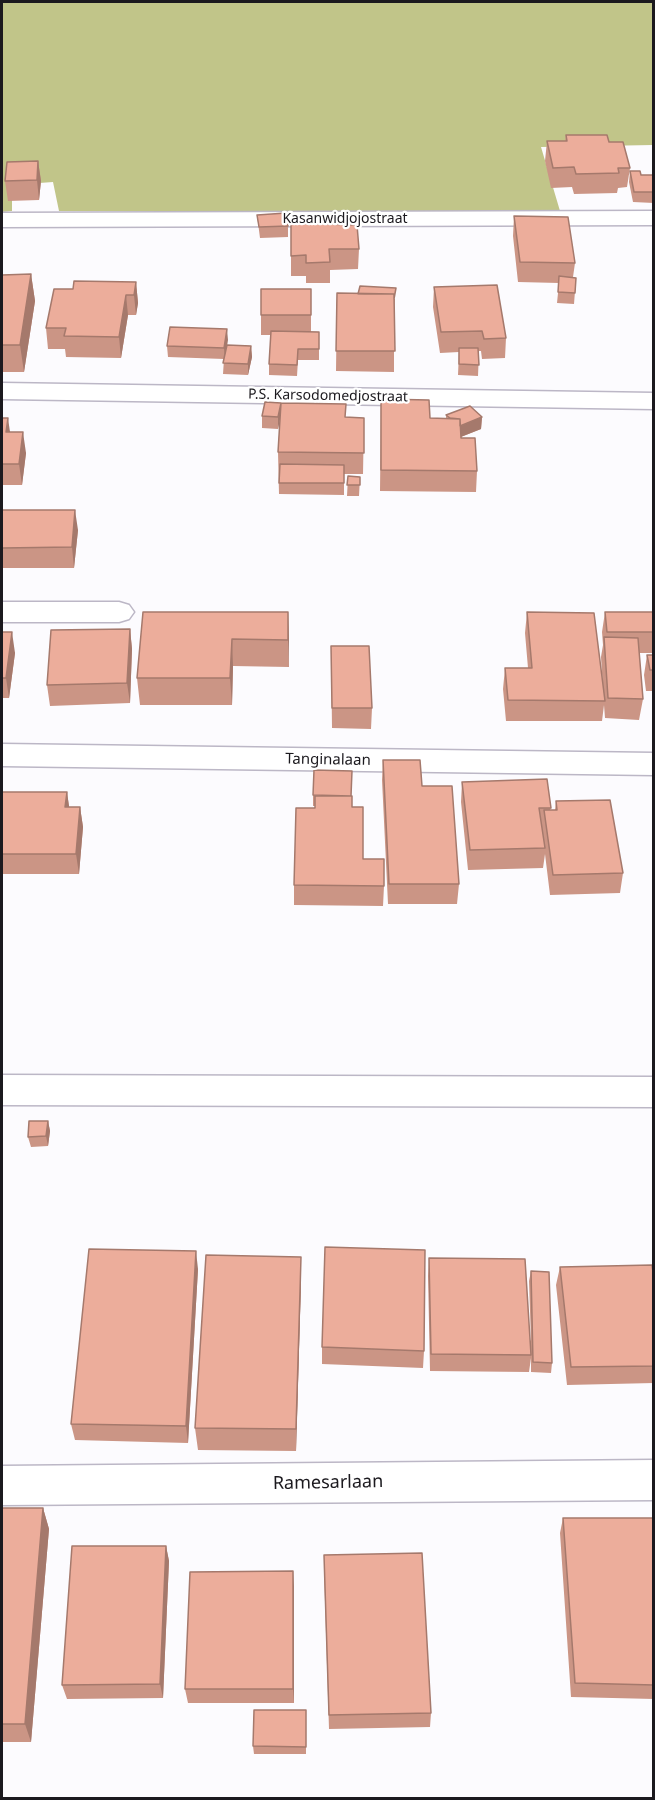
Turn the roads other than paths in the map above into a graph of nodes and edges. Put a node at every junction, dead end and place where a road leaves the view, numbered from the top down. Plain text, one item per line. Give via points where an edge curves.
1 (654, 218) edge
2 (2, 220) edge
3 (2, 391) edge
4 (654, 401) edge
5 (2, 612) edge
6 (119, 612) dead end
7 (2, 755) edge
8 (654, 764) edge
9 (2, 1090) edge
10 (654, 1092) edge
11 (654, 1479) edge
12 (2, 1486) edge

1 - 2 street, Kasanwidjojostraat
3 - 4 street, P.S. Karsodomedjostraat
5 - 6 street
7 - 8 street, Tanginalaan
9 - 10 street
11 - 12 street, Ramesarlaan

